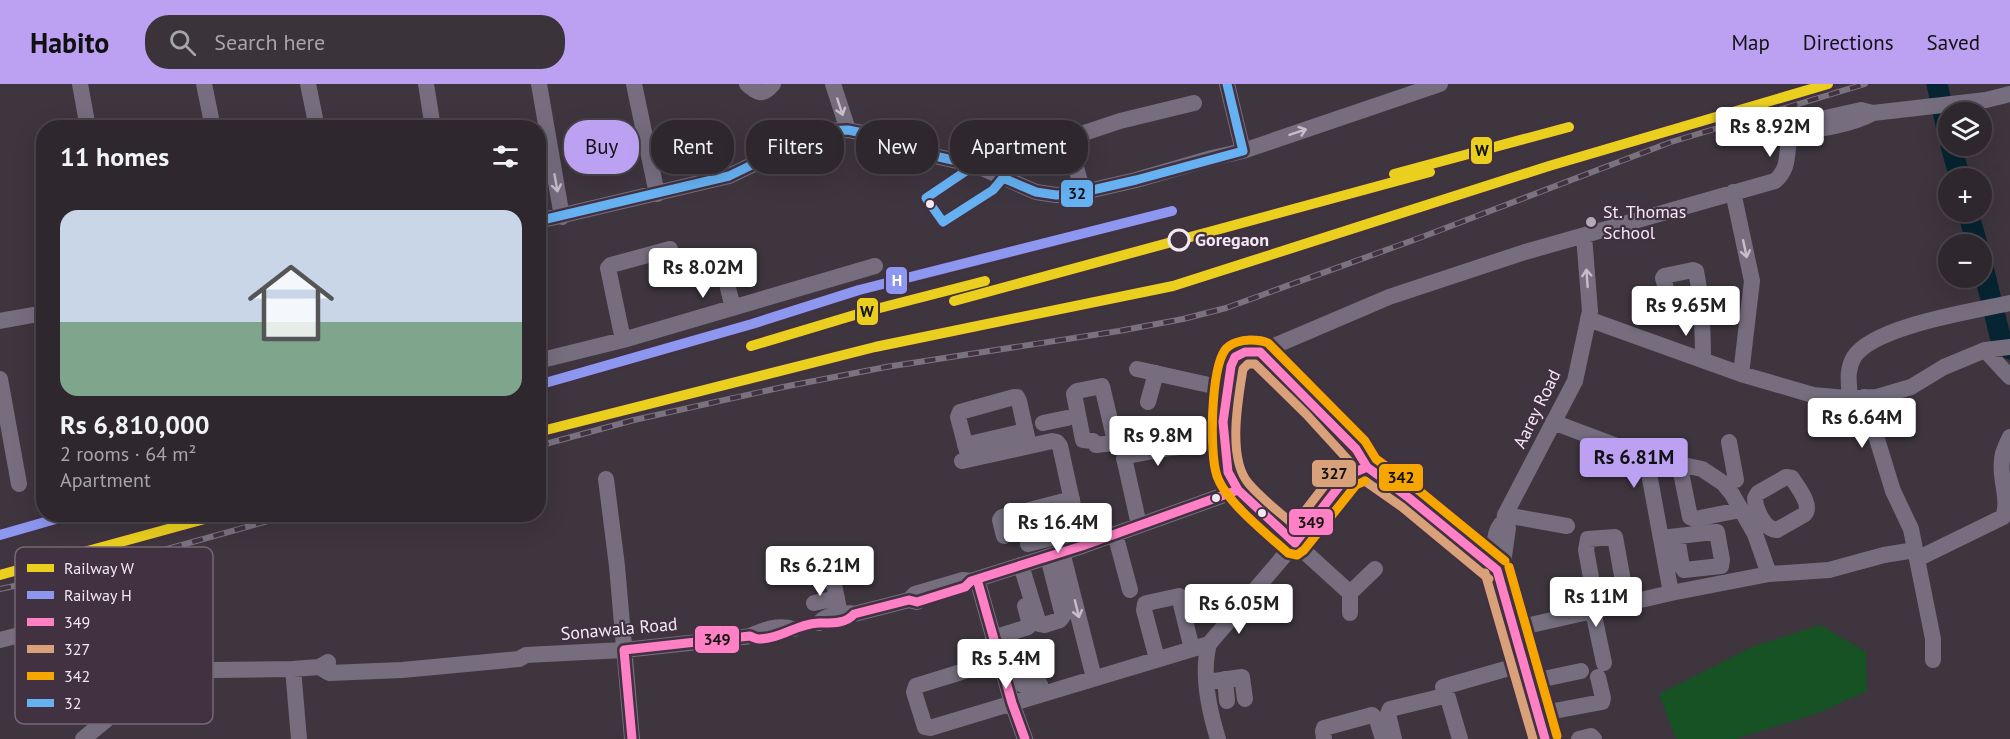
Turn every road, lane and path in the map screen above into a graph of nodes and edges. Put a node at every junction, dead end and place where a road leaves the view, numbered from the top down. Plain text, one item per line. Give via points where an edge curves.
1 (80, 84) edge
2 (92, 84) edge
3 (204, 84) edge
4 (308, 84) edge
5 (426, 84) edge
6 (539, 84) edge
7 (634, 84) edge
8 (747, 84) edge
9 (773, 84) edge
10 (833, 84) edge
11 (1227, 84) edge
12 (1440, 84) edge
13 (2010, 94) edge
14 (1194, 103) dead end
15 (93, 120) edge
16 (95, 120) edge
17 (211, 120) edge
18 (315, 120) edge
19 (432, 120) edge
20 (545, 120) edge
21 (546, 124) edge
22 (848, 130) junction
23 (1243, 151) junction
24 (1083, 192) junction
25 (1734, 192) junction
26 (657, 194) junction
27 (562, 217) junction
28 (546, 220) edge
29 (1584, 236) junction
30 (670, 249) dead end
31 (875, 267) dead end
32 (728, 288) dead end
33 (1701, 294) dead end
34 (2010, 303) edge
35 (733, 308) junction
36 (36, 314) edge
37 (1588, 319) junction
38 (0, 321) edge
39 (623, 340) junction
40 (1998, 348) edge
41 (1260, 352) junction
42 (546, 359) edge
43 (1703, 360) junction
44 (1137, 369) dead end
45 (1156, 373) junction
46 (1741, 374) junction
47 (2010, 377) edge
48 (0, 379) edge
49 (1227, 389) junction
50 (1857, 398) junction
51 (1148, 402) dead end
52 (1066, 418) dead end
53 (1553, 422) junction
54 (2010, 437) edge
55 (1027, 438) junction
56 (1083, 440) dead end
57 (1224, 442) junction
58 (1729, 442) dead end
59 (1056, 443) junction
60 (1356, 449) junction
61 (1646, 457) junction
62 (1367, 467) junction
63 (1680, 468) junction
64 (1348, 475) junction
65 (606, 479) dead end
66 (1737, 480) junction
67 (19, 484) dead end
68 (1238, 490) junction
69 (1067, 497) junction
70 (1038, 500) dead end
71 (1743, 512) junction
72 (1504, 518) junction
73 (1139, 525) junction
74 (1567, 526) dead end
75 (1115, 534) junction
76 (1004, 536) dead end
77 (1076, 537) junction
78 (1622, 540) dead end
79 (1295, 543) junction
80 (1028, 544) dead end
81 (1055, 554) junction
82 (1916, 554) junction
83 (1018, 566) junction
84 (1497, 566) junction
85 (808, 568) dead end
86 (1375, 569) dead end
87 (1769, 574) junction
88 (974, 580) junction
89 (1130, 590) dead end
90 (1350, 593) junction
91 (1671, 593) junction
92 (1629, 597) junction
93 (813, 603) dead end
94 (1595, 605) junction
95 (844, 609) junction
96 (1350, 613) dead end
97 (1513, 629) junction
98 (15, 636) edge
99 (1027, 638) dead end
100 (0, 640) edge
101 (1000, 646) junction
102 (1201, 646) junction
103 (624, 650) junction
104 (1157, 659) junction
105 (1933, 660) dead end
106 (1523, 664) junction
107 (293, 669) junction
108 (213, 670) edge
109 (1581, 671) dead end
110 (1094, 678) junction
111 (1225, 679) junction
112 (1207, 682) junction
113 (1529, 682) junction
114 (1040, 684) dead end
115 (1443, 687) dead end
116 (1245, 699) dead end
117 (1227, 701) dead end
118 (1012, 703) junction
119 (1538, 714) junction
120 (101, 724) edge
121 (83, 739) edge
122 (299, 739) edge
123 (632, 739) edge
124 (1025, 739) edge
125 (1218, 739) edge
126 (1324, 739) edge
127 (1383, 739) edge
128 (1394, 739) edge
129 (1460, 739) edge
130 (1545, 739) edge
131 (1579, 739) edge
132 (1594, 739) edge

1 - 15 street
2 - 16 street
3 - 17 street
4 - 18 street
5 - 19 street
6 -> 20 street
7 - 26 street
8 - 9 street via 758,92
10 -> 22 street
11 - 23 street
23 -> 12 street
13 - 25 street via 1873,113 1808,131 1796,129 1789,140 1786,167 1779,177
14 - 24 street via 1075,136 1069,143
21 -> 27 street
22 - 24 street via 975,165 1036,192
22 - 26 street via 822,131 729,176
23 - 24 street
25 - 29 street
25 -> 46 street via 1752,281
26 - 27 street
27 - 28 street
37 -> 29 street, Aarey Road
29 - 41 street via 1389,297
30 - 39 street via 609,266
31 - 35 street
32 - 35 street
33 - 43 street
34 - 50 street via 1913,325 1867,344 1848,371
35 - 39 street
36 - 38 street
37 - 43 street
37 - 53 street, Aarey Road via 1575,381
39 - 42 street
40 - 47 street
40 - 50 street via 1944,368 1911,387 1877,397
41 - 49 street via 1235,357
41 - 60 street
43 - 46 street
44 - 45 street
45 - 49 street
45 - 51 street
46 - 50 street via 1813,395
48 - 67 street
49 - 57 street
50 - 82 street via 1911,529
52 - 59 street via 1046,423
53 - 61 street
53 - 72 street, Aarey Road
54 - 82 street via 2001,459 2008,500 2002,517
55 - 55 street via 965,455 958,417 962,410 1017,397
55 - 59 street
56 - 59 street
57 - 68 street via 1228,472
57 - 73 street via 1127,456 1124,459
58 - 66 street
59 - 69 street
60 - 62 street
60 - 64 street
61 - 63 street
61 - 91 street via 1669,538
62 - 64 street
62 - 84 street
63 - 66 street via 1702,469
63 - 71 street via 1708,482 1724,500
63 - 71 street via 1690,517
64 - 79 street
65 - 103 street
66 - 71 street via 1732,494
68 - 73 street, Sonawala Road
68 - 79 street
69 - 70 street
69 - 76 street via 1002,517
69 - 77 street
71 - 87 street
72 - 74 street
72 - 84 street via 1508,528 1504,556
73 - 75 street, Sonawala Road
75 - 77 street, Sonawala Road
75 - 89 street
77 - 80 street
77 - 81 street, Sonawala Road
78 - 92 street
79 - 90 street
79 - 102 street
81 - 83 street, Sonawala Road
81 - 83 street via 1063,616 1060,620 1039,624
81 -> 110 street
82 - 87 street via 1884,555 1829,570
82 - 105 street via 1933,639
83 - 88 street, Sonawala Road
83 - 101 street via 1029,625
84 - 97 street
85 - 95 street via 830,565
86 - 90 street
87 - 91 street
88 - 95 street, Sonawala Road via 965,587 917,602
88 - 101 street
90 - 96 street
91 - 92 street
92 - 94 street
92 - 94 street via 1615,537 1588,539 1586,550
93 - 95 street
94 - 97 street
94 - 119 street via 1602,702
95 - 103 street, Sonawala Road via 850,619 793,629 777,636
97 - 106 street
98 - 100 street
99 - 101 street
101 - 114 street via 1023,685
101 - 118 street
101 - 118 street via 916,686 914,692 924,725 930,728
102 - 104 street
102 - 104 street via 1179,596 1147,603 1144,610
102 - 112 street
103 - 107 street, Sonawala Road via 526,655 519,659 402,670
103 - 123 street
104 - 110 street
106 - 113 street
106 - 115 street
107 - 108 street, Sonawala Road
107 - 122 street
109 - 113 street
110 - 118 street
111 - 112 street
111 - 116 street via 1242,677
111 - 117 street
112 - 125 street
113 - 119 street
118 - 124 street
119 - 130 street
120 - 121 street
126 - 127 street via 1323,731 1328,726 1372,715
128 - 129 street via 1390,709 1444,696 1448,698
131 - 132 street

